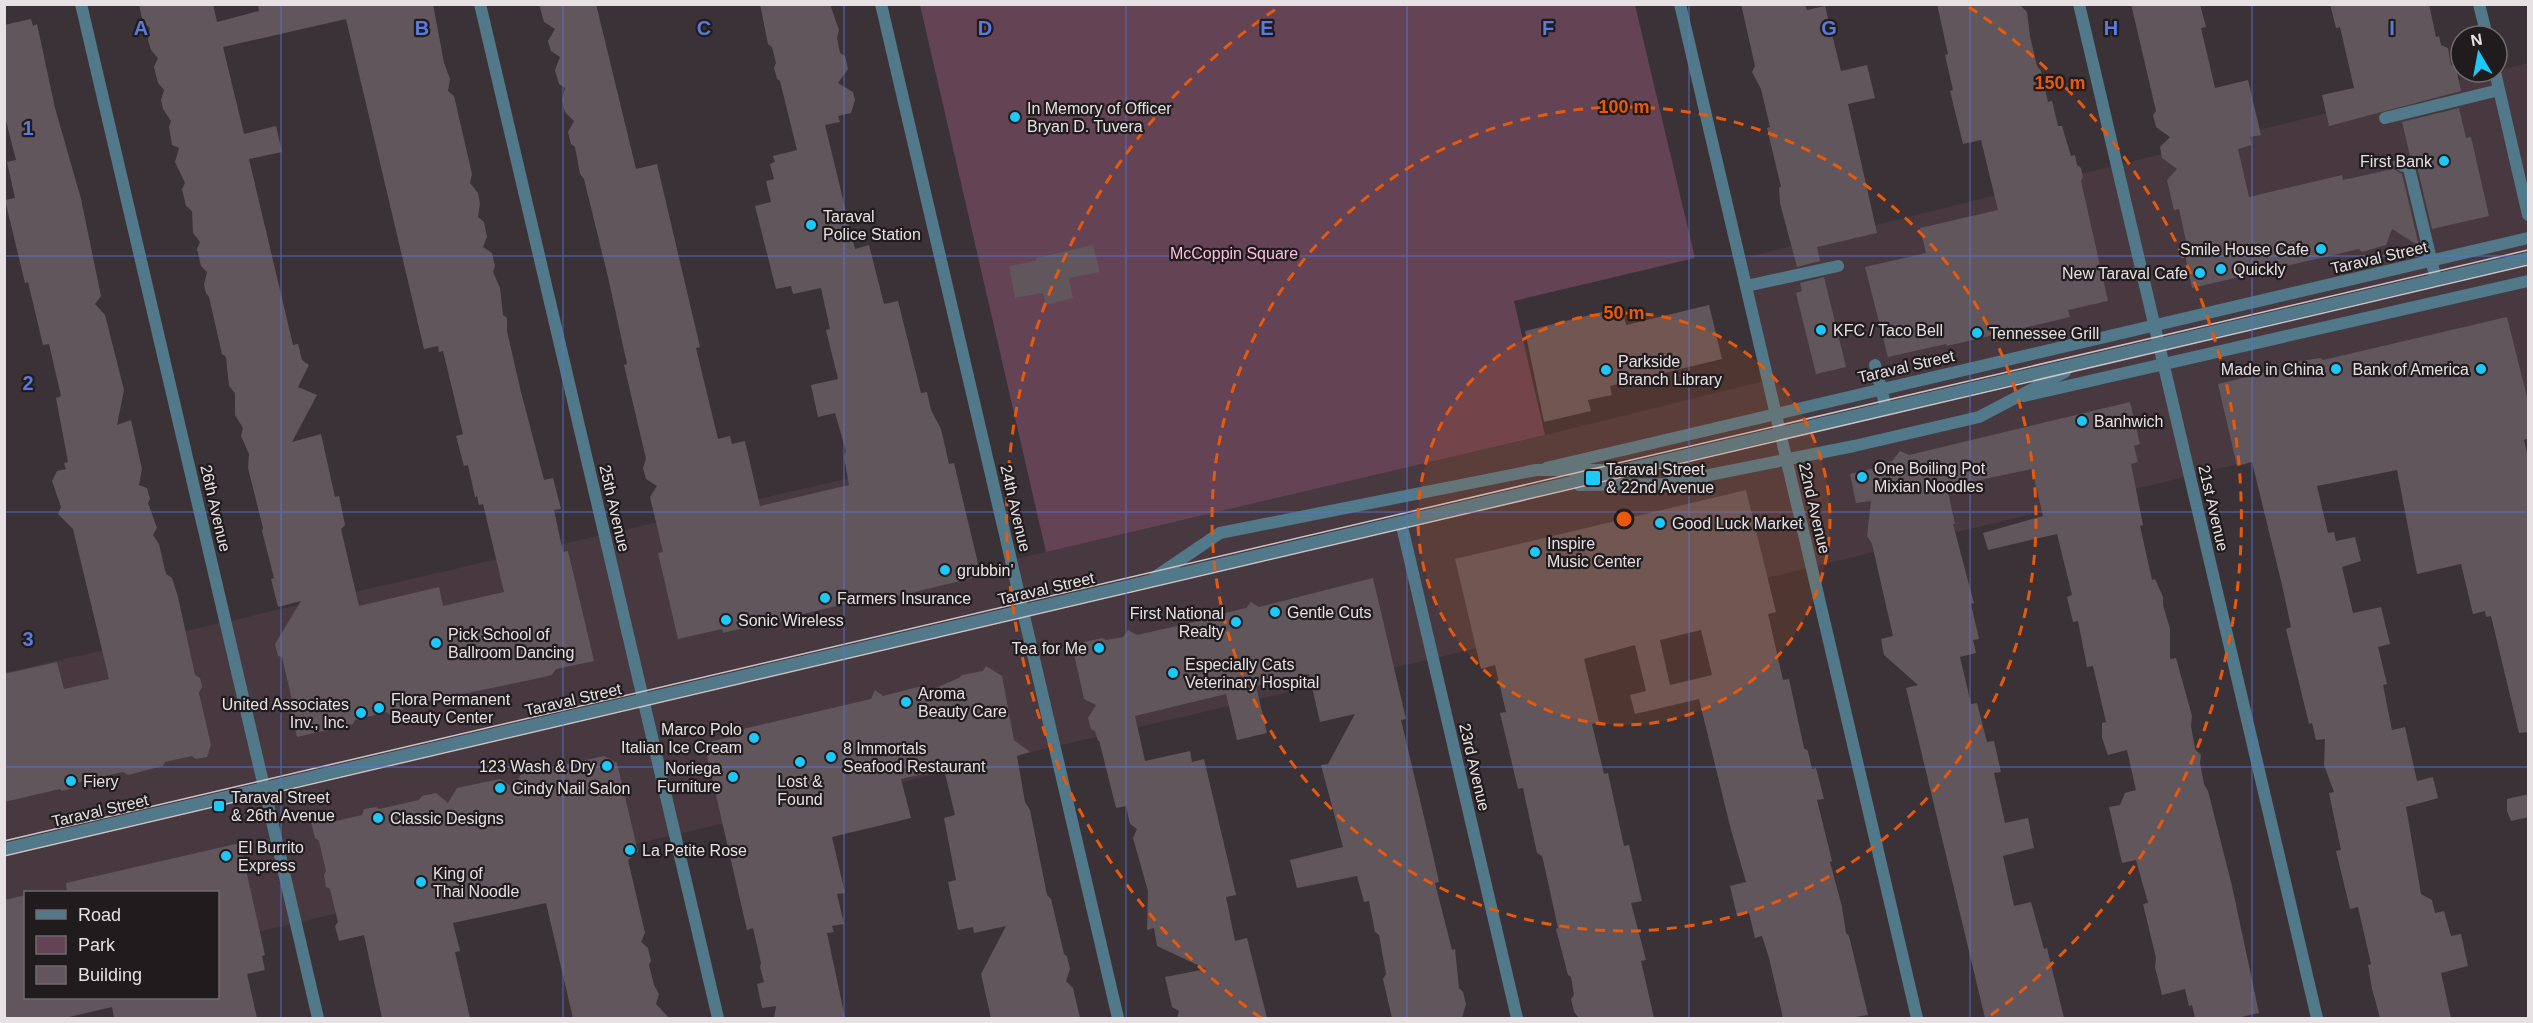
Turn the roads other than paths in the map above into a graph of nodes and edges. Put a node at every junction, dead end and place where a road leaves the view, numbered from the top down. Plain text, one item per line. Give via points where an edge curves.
1 (81, 4) edge
2 (480, 4) edge
3 (881, 4) edge
4 (1680, 4) edge
5 (2079, 4) edge
6 (2479, 4) edge
7 (2484, 24) edge
8 (2498, 84) edge
9 (2499, 90) junction
10 (2385, 118) dead end
11 (2399, 164) dead end
12 (2529, 215) edge
13 (2529, 238) edge
14 (2529, 258) edge
15 (2432, 262) junction
16 (1839, 266) dead end
17 (2436, 280) junction
18 (2529, 281) edge
19 (1746, 286) junction
20 (2155, 325) junction
21 (2159, 344) junction
22 (2083, 362) junction
23 (2164, 363) junction
24 (1875, 365) dead end
25 (1881, 388) junction
26 (2014, 398) junction
27 (1886, 408) junction
28 (1776, 413) junction
29 (1780, 433) junction
30 (1786, 460) junction
31 (1627, 469) junction
32 (1536, 470) junction
33 (1557, 485) junction
34 (1401, 522) junction
35 (1149, 581) junction
36 (1023, 610) junction
37 (643, 699) junction
38 (264, 788) junction
39 (4, 849) edge
40 (318, 1018) edge
41 (718, 1018) edge
42 (1118, 1018) edge
43 (1517, 1018) edge
44 (1917, 1018) edge
45 (2317, 1018) edge

1 - 38 street, 26th Avenue
2 - 37 street, 25th Avenue
3 - 36 street, 24th Avenue
4 - 19 street, 22nd Avenue
5 - 20 street, 21st Avenue
6 - 7 street
8 - 9 street
9 - 10 street
9 - 12 street
11 - 15 street via 2409,168
13 - 15 street, Taraval Street
14 - 17 street, Taraval Street
15 - 17 street
15 - 20 street, Taraval Street
16 - 19 street
17 - 21 street, Taraval Street
18 - 23 street, Taraval Street
19 - 28 street, 22nd Avenue
20 - 21 street, 21st Avenue
20 - 25 street, Taraval Street
21 - 22 street, Taraval Street
21 - 23 street, 21st Avenue
22 - 26 street, Taraval Street
22 - 27 street, Taraval Street
23 - 26 street, Taraval Street
23 - 45 street, 21st Avenue
24 - 25 street
25 - 27 street
25 - 28 street, Taraval Street
26 - 30 street, Taraval Street via 1979,417
27 - 29 street, Taraval Street
28 - 29 street, 22nd Avenue
28 - 32 street, Taraval Street
29 - 30 street, 22nd Avenue
29 - 31 street, Taraval Street
30 - 33 street, Taraval Street via 1665,484
30 - 44 street, 22nd Avenue
31 - 32 street, Taraval Street
31 - 33 street, Taraval Street
32 - 35 street, Taraval Street via 1220,533
33 - 34 street, Taraval Street
34 - 35 street, Taraval Street
34 - 43 street, 23rd Avenue
35 - 36 street, Taraval Street
36 - 37 street, Taraval Street
36 - 42 street, 24th Avenue
37 - 38 street, Taraval Street
37 - 41 street, 25th Avenue
38 - 39 street, Taraval Street
38 - 40 street, 26th Avenue

